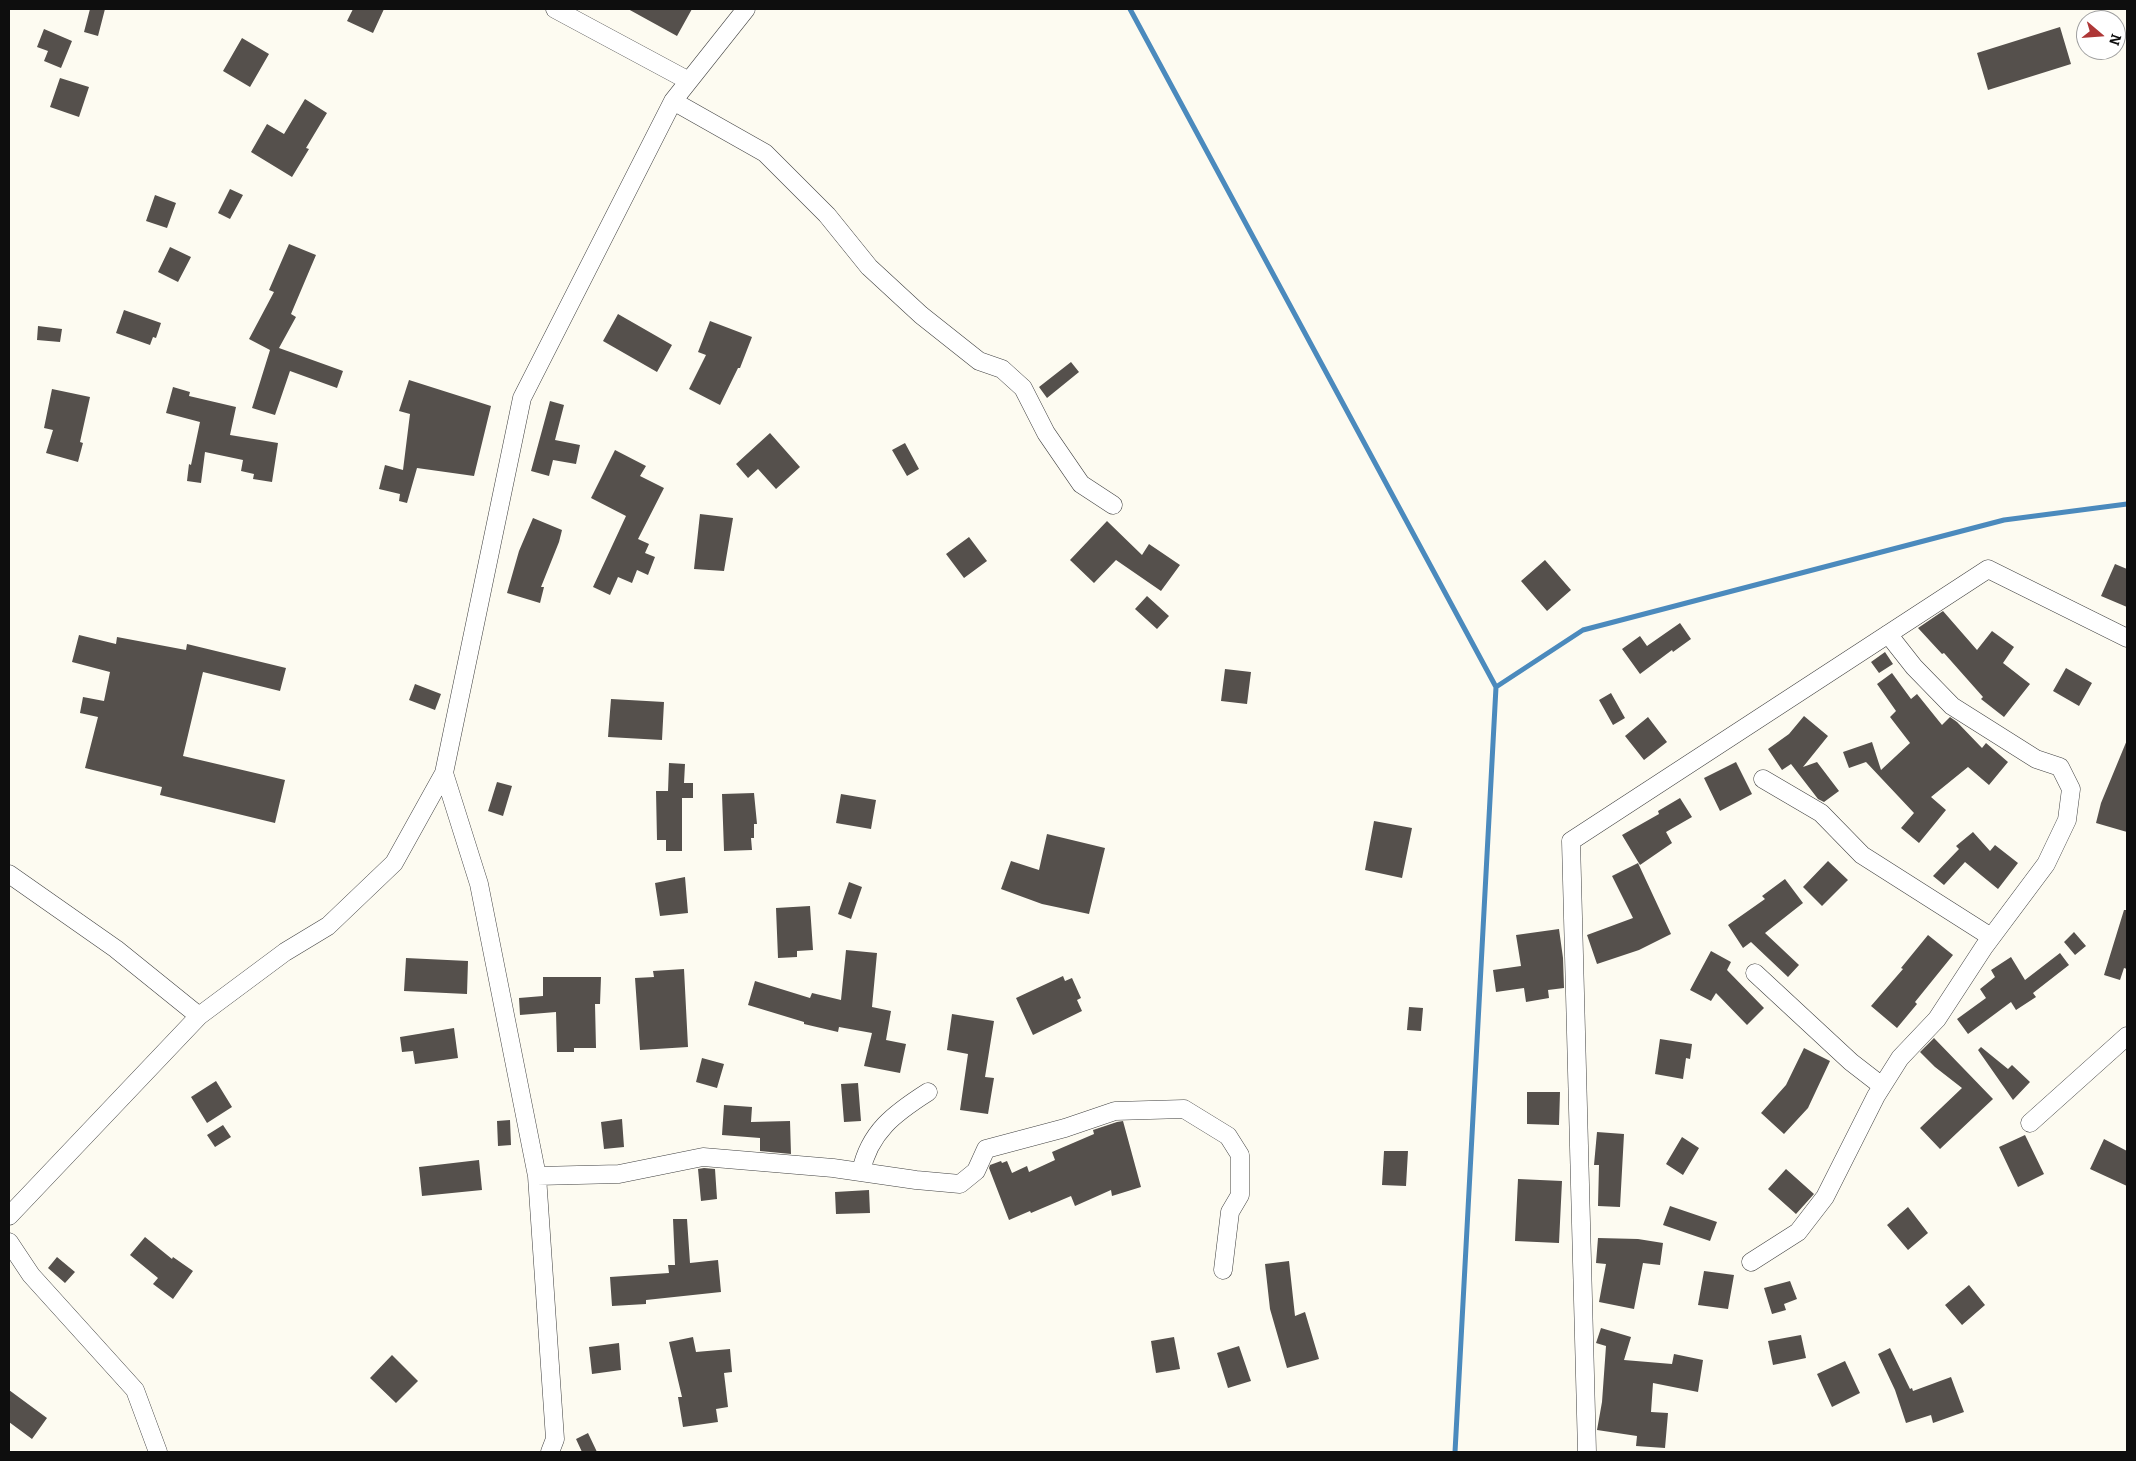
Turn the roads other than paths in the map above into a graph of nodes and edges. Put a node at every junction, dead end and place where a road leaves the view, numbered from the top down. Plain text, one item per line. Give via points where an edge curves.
1 (555, 9) edge
2 (746, 9) edge
3 (689, 80) junction
4 (673, 101) junction
5 (1113, 506) dead end
6 (1888, 634) junction
7 (2127, 638) edge
8 (444, 773) junction
9 (1763, 779) dead end
10 (9, 874) edge
11 (1991, 937) junction
12 (1755, 973) dead end
13 (199, 1016) junction
14 (2127, 1036) edge
15 (1882, 1086) junction
16 (928, 1092) dead end
17 (2030, 1124) dead end
18 (861, 1172) junction
19 (537, 1176) junction
20 (9, 1216) edge
21 (9, 1242) edge
22 (1751, 1262) dead end
23 (1223, 1270) dead end
24 (556, 1448) edge
25 (158, 1452) edge
26 (1586, 1452) edge

1 - 3 street
2 - 3 street
3 - 4 street
4 - 5 street via 765,153 827,215 869,267 921,316 979,361 1009,375 1023,388 1046,433 1081,484
4 - 8 street via 522,398
6 - 7 street via 1988,569
6 - 11 street via 1952,706 2036,758 2060,767 2071,789 2067,820 2046,864
6 - 26 street via 1571,841
8 - 13 street via 394,863 328,926 285,952
8 - 19 street via 479,884
9 - 11 street via 1821,813 1862,855
10 - 13 street via 116,949
11 - 15 street via 1937,1019 1900,1058
12 - 15 street via 1851,1062
13 - 20 street
14 - 17 street
15 - 22 street via 1825,1197 1798,1232
16 - 18 street via 900,1110 873,1137
18 - 19 street via 703,1157 618,1174
18 - 23 street via 960,1184 976,1171 986,1149 1115,1111 1184,1109 1228,1136 1240,1155 1240,1195 1230,1212
19 - 24 street
21 - 25 street via 31,1275 135,1390

